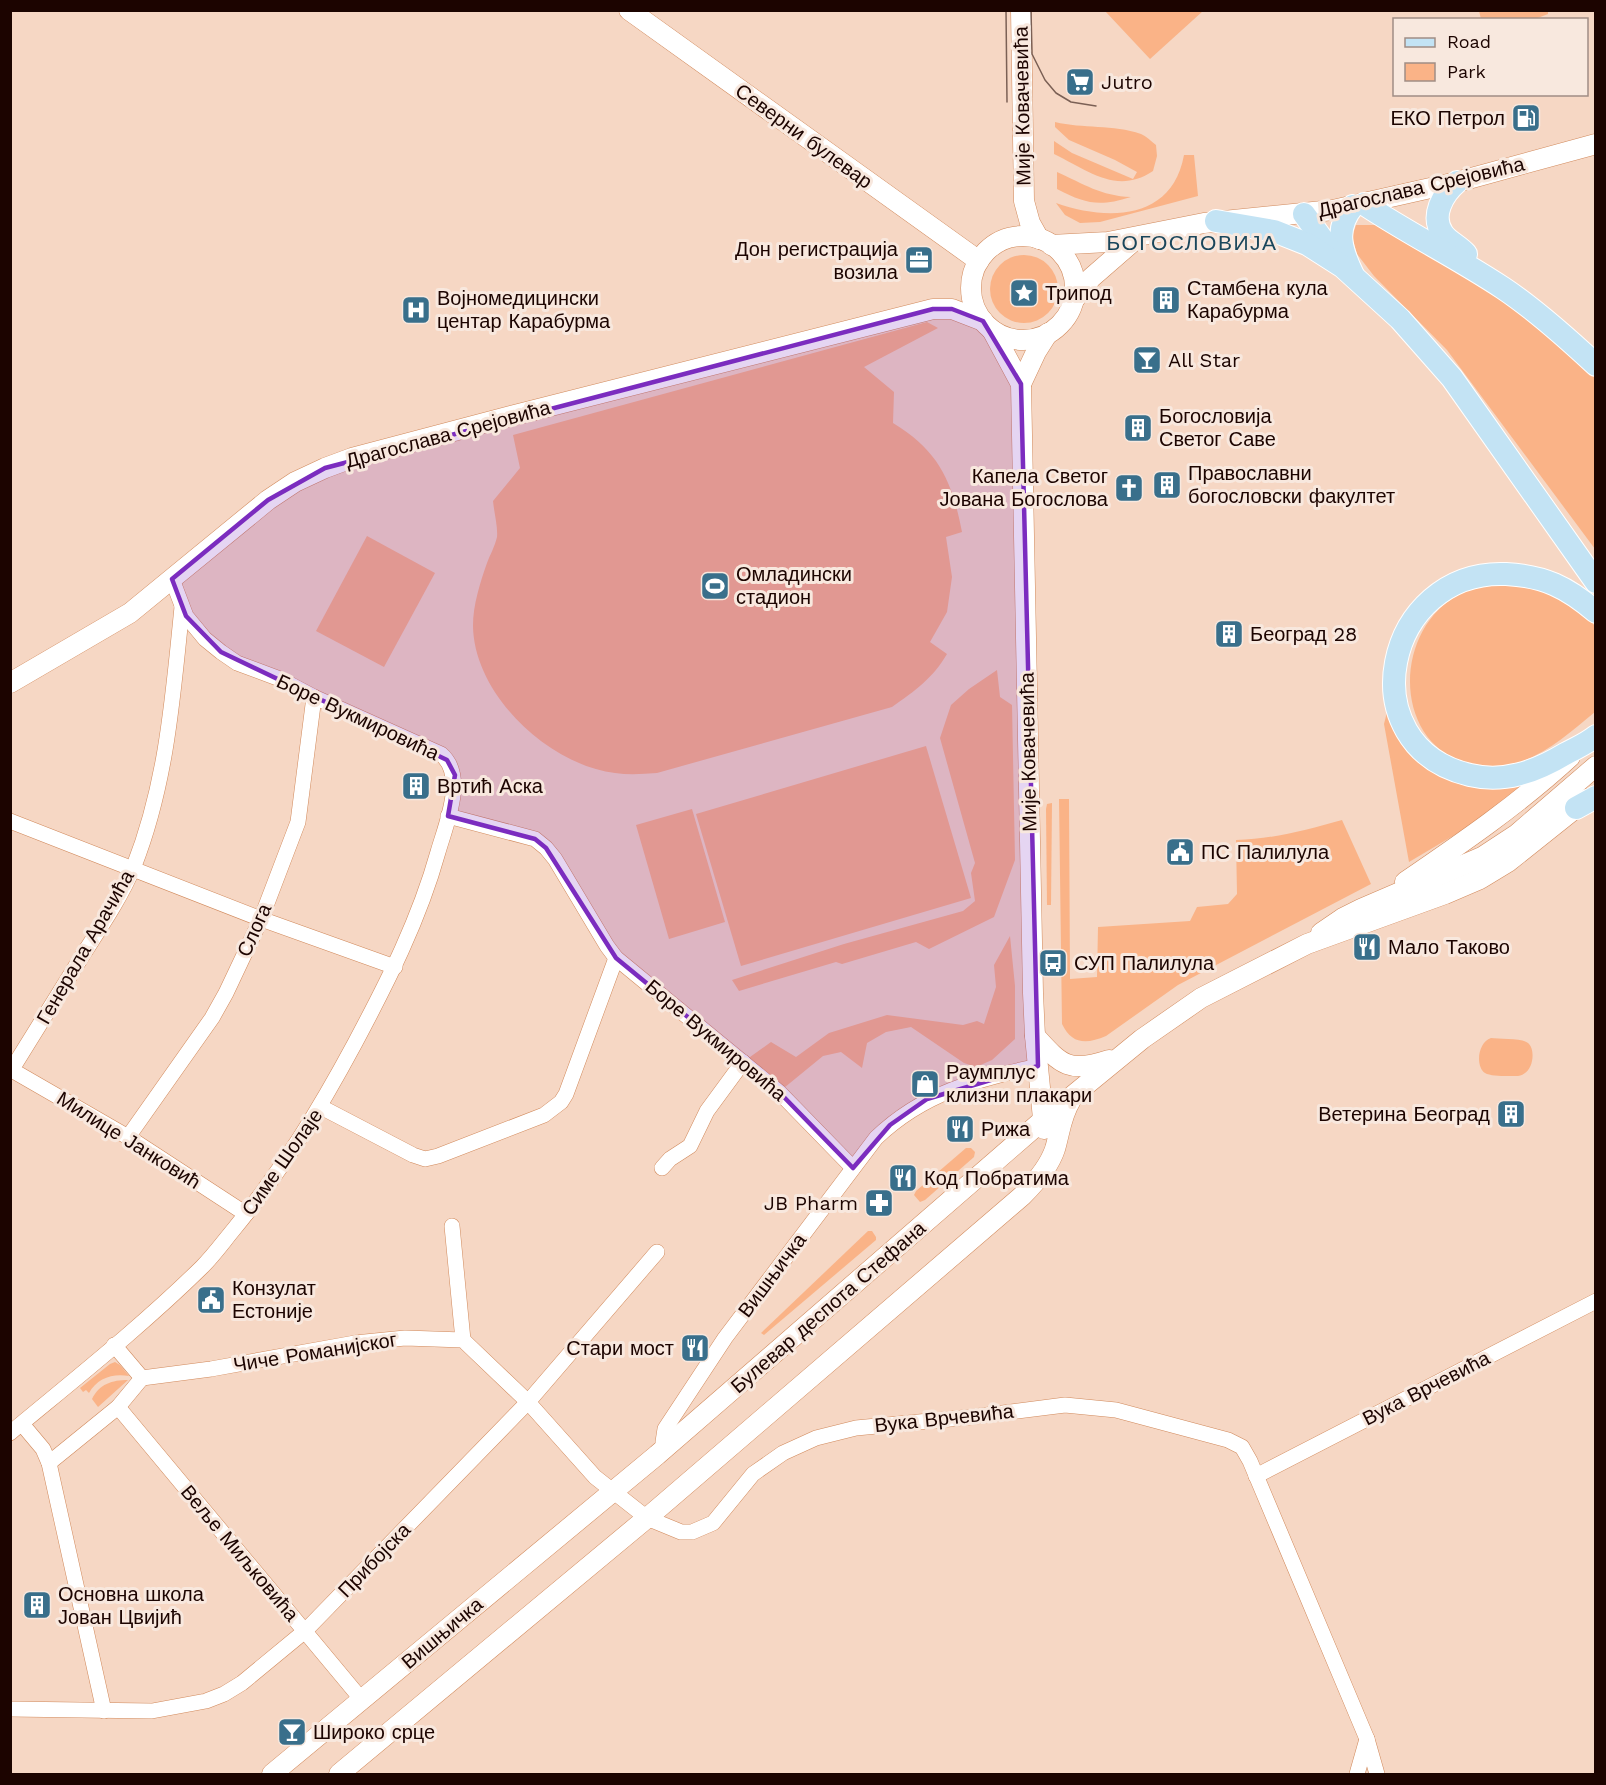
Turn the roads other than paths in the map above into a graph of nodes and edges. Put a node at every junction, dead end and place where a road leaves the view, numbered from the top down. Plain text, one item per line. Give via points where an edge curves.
1 (629, 10) edge
2 (1021, 10) edge
3 (1596, 144) edge
4 (1457, 182) junction
5 (1024, 201) junction
6 (1358, 205) junction
7 (1304, 214) junction
8 (1216, 221) junction
9 (1138, 237) junction
10 (1004, 240) junction
11 (1045, 242) junction
12 (979, 261) junction
13 (1349, 273) junction
14 (1480, 274) junction
15 (972, 281) junction
16 (1073, 301) junction
17 (942, 308) junction
18 (988, 326) junction
19 (1048, 333) junction
20 (1596, 365) edge
21 (1021, 384) junction
22 (1590, 574) edge
23 (172, 579) junction
24 (182, 607) junction
25 (1596, 612) edge
26 (10, 683) edge
27 (314, 697) junction
28 (1590, 741) edge
29 (1596, 766) edge
30 (1596, 791) edge
31 (1596, 797) edge
32 (1576, 808) junction
33 (448, 816) junction
34 (10, 821) edge
35 (133, 867) junction
36 (1380, 900) junction
37 (261, 919) junction
38 (1307, 944) junction
39 (616, 958) junction
40 (395, 967) junction
41 (1035, 1036) junction
42 (1117, 1058) junction
43 (743, 1062) junction
44 (1038, 1066) junction
45 (11, 1069) edge
46 (1076, 1092) junction
47 (321, 1107) junction
48 (1043, 1120) junction
49 (128, 1137) junction
50 (662, 1168) dead end
51 (853, 1168) junction
52 (1042, 1171) junction
53 (246, 1214) junction
54 (452, 1227) dead end
55 (657, 1252) dead end
56 (1596, 1301) edge
57 (463, 1341) junction
58 (114, 1345) junction
59 (142, 1378) junction
60 (528, 1402) junction
61 (118, 1407) junction
62 (16, 1429) edge
63 (666, 1447) junction
64 (49, 1463) junction
65 (1256, 1476) junction
66 (612, 1492) junction
67 (648, 1518) junction
68 (305, 1631) junction
69 (362, 1700) junction
70 (10, 1709) edge
71 (104, 1711) junction
72 (1367, 1739) junction
73 (272, 1774) edge
74 (339, 1774) edge
75 (1357, 1774) edge
76 (1377, 1774) edge

1 - 12 main road, Северни булевар
2 - 5 main road, Мије Ковачевића
3 - 4 main road, Драгослава Срејовића
4 - 6 main road, Драгослава Срејовића
4 - 14 main road via 1443,198 1438,213 1440,225 1444,236 1471,259
5 - 10 main road, Мије Ковачевића
5 - 11 main road, Мије Ковачевића via 1030,223
6 - 7 main road, Драгослава Срејовића
6 - 13 main road via 1346,215 1340,236
6 - 14 main road
7 - 8 main road, Драгослава Срејовића
7 - 13 main road
8 - 9 main road, Драгослава Срејовића
8 - 13 main road via 1284,234 1321,252
9 - 11 main road, Драгослава Срејовића via 1108,242
9 - 16 main road, Драгослава Срејовића via 1091,278
10 - 11 main road via 1025,237
10 - 12 main road, Мије Ковачевића
11 - 16 main road, Мије Ковачевића via 1063,255 1071,269
12 - 15 main road
13 - 22 main road via 1400,319 1452,378
14 - 20 main road via 1530,307
15 - 17 main road, Драгослава Срејовића
15 - 18 main road via 973,302
16 - 19 main road, Мије Ковачевића via 1064,320
17 - 18 main road, Драгослава Срејовића via 962,311
17 - 23 main road, Драгослава Срејовића via 352,458 296,482 268,500
18 - 19 main road via 1005,337 1019,340
18 - 21 main road, Мије Ковачевића
19 - 21 main road, Мије Ковачевића
21 - 41 main road, Мије Ковачевића
23 - 24 street, Боре Вукмировића
23 - 26 main road, Драгослава Срејовића via 124,617
24 - 27 street, Боре Вукмировића via 205,639 237,663
24 - 35 street, Генерала Арачића via 169,733 149,823
25 - 28 main road via 1565,589 1540,578 1488,574 1471,577 1440,592 1419,611 1404,634 1394,674 1397,710 1415,742 1438,764 1461,773 1520,775
27 - 33 street, Боре Вукмировића via 447,759 455,775
27 - 37 street, Слога via 298,822
28 - 36 main road via 1508,810
29 - 36 main road, Булевар деспота Стефана via 1517,834 1482,857
30 - 32 main road, Булевар деспота Стефана
31 - 32 main road
32 - 38 main road, Булевар деспота Стефана via 1480,879
33 - 39 street, Боре Вукмировића via 535,839 546,848
33 - 40 street, Симе Шолаје via 420,910
34 - 35 street
35 - 37 street
35 - 45 street, Генерала Арачића via 108,916
36 - 38 main road, Булевар деспота Стефана via 1343,918
37 - 40 street
37 - 49 street, Слога via 212,1018
38 - 42 main road, Булевар деспота Стефана
39 - 43 street, Боре Вукмировића
39 - 47 street via 566,1094 544,1115 425,1159
40 - 47 street, Симе Шолаје
41 - 42 main road via 1054,1058 1067,1065 1085,1067
41 - 44 main road, Мије Ковачевића
42 - 46 main road, Булевар деспота Стефана
43 - 50 street via 706,1111 690,1146
43 - 51 street, Боре Вукмировића via 791,1103
44 - 48 main road, Мије Ковачевића
44 - 51 street via 1004,1073 927,1100 890,1125
45 - 49 street, Милице Јанковић
46 - 48 main road, Булевар деспота Стефана
46 - 52 main road, Булевар деспота Стефана via 1064,1112 1054,1152
47 - 53 street, Симе Шолаје via 288,1160
48 - 52 main road
48 - 63 main road, Булевар деспота Стефана
49 - 53 street, Милице Јанковић
51 - 63 street, Вишњичка via 725,1338 665,1429
52 - 67 main road, Булевар деспота Стефана via 1008,1209
53 - 58 street, Симе Шолаје via 203,1266
54 - 57 street
55 - 60 street, Прибојска
56 - 65 street, Вука Врчевића
57 - 59 street, Чиче Романијског via 405,1338 356,1343
57 - 60 street
58 - 59 street
58 - 62 street, Симе Шолаје
59 - 61 street
60 - 66 street
60 - 68 street, Прибојска
61 - 64 street
61 - 68 street, Веље Миљковића
62 - 64 street via 43,1449
63 - 66 main road, Булевар деспота Стефана
64 - 71 street
65 - 67 street, Вука Врчевића via 1247,1454 1228,1440 1116,1410 1065,1405 856,1428 816,1438 783,1453 753,1474 721,1515 702,1529 681,1532
65 - 72 street, Вука Врчевића
66 - 67 street, Вука Врчевића
66 - 69 main road, Вишњичка
67 - 74 main road
68 - 69 street, Веље Миљковића
68 - 71 street, Прибојска via 224,1694 152,1711
69 - 73 main road, Вишњичка
70 - 71 street, Прибојска
72 - 75 street
72 - 76 street, Вука Врчевића

